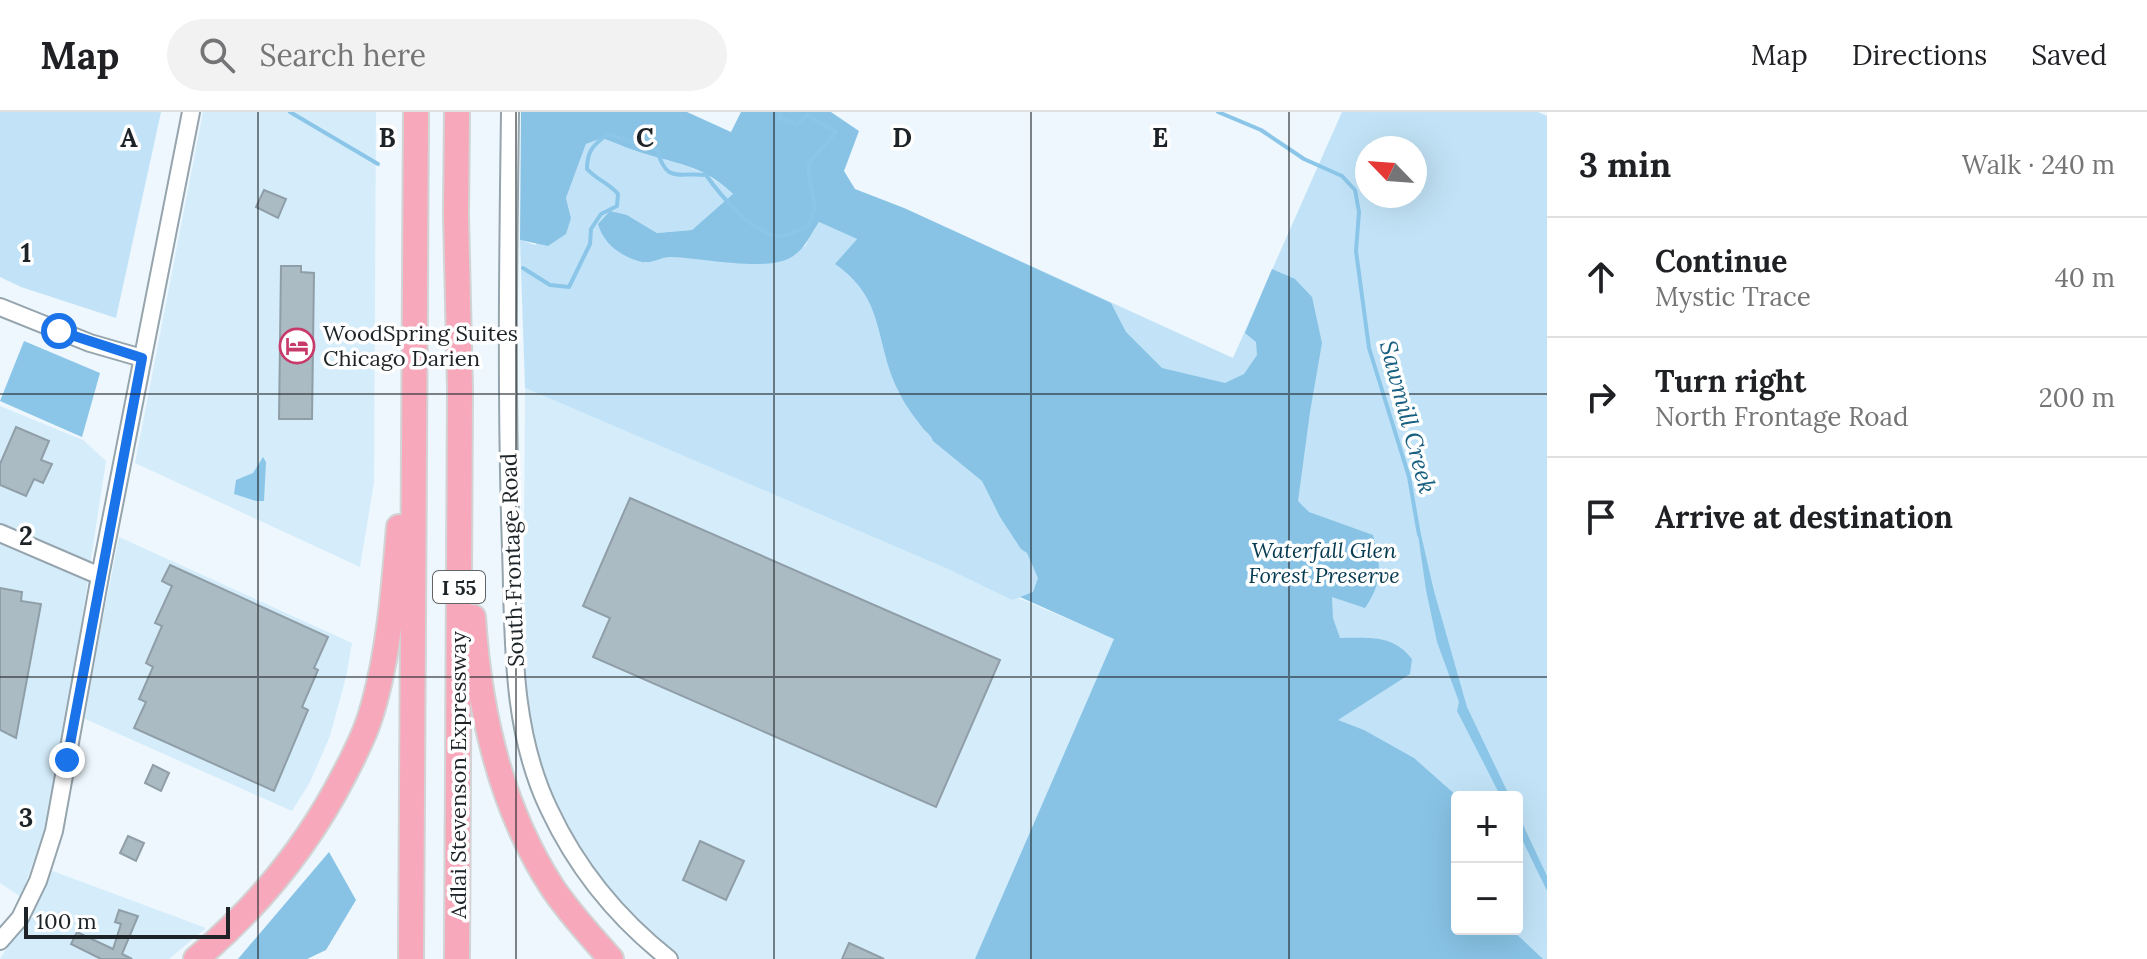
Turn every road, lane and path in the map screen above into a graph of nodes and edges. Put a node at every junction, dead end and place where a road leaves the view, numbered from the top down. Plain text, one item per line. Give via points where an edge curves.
1 (191, 112) edge
2 (416, 112) edge
3 (457, 112) edge
4 (510, 112) edge
5 (0, 307) edge
6 (415, 329) junction
7 (142, 358) junction
8 (460, 389) junction
9 (0, 533) edge
10 (100, 576) junction
11 (0, 941) edge
12 (196, 959) edge
13 (411, 959) edge
14 (457, 959) edge
15 (611, 959) edge
16 (669, 959) edge

1 - 7 street
2 - 6 highway, Adlai Stevenson Expressway / I 55
3 - 8 highway, Adlai Stevenson Expressway / I 55
4 - 16 street, South Frontage Road via 508,445 522,730 548,809 589,880 640,936
5 - 7 street
6 - 12 highway via 397,562 371,715 325,811 301,848 273,884
6 - 13 highway, Adlai Stevenson Expressway / I 55
7 - 10 street
8 - 14 highway, Adlai Stevenson Expressway / I 55
8 - 15 highway via 476,660 484,710 514,817 553,888
9 - 10 street
10 - 11 street via 54,831 20,918

